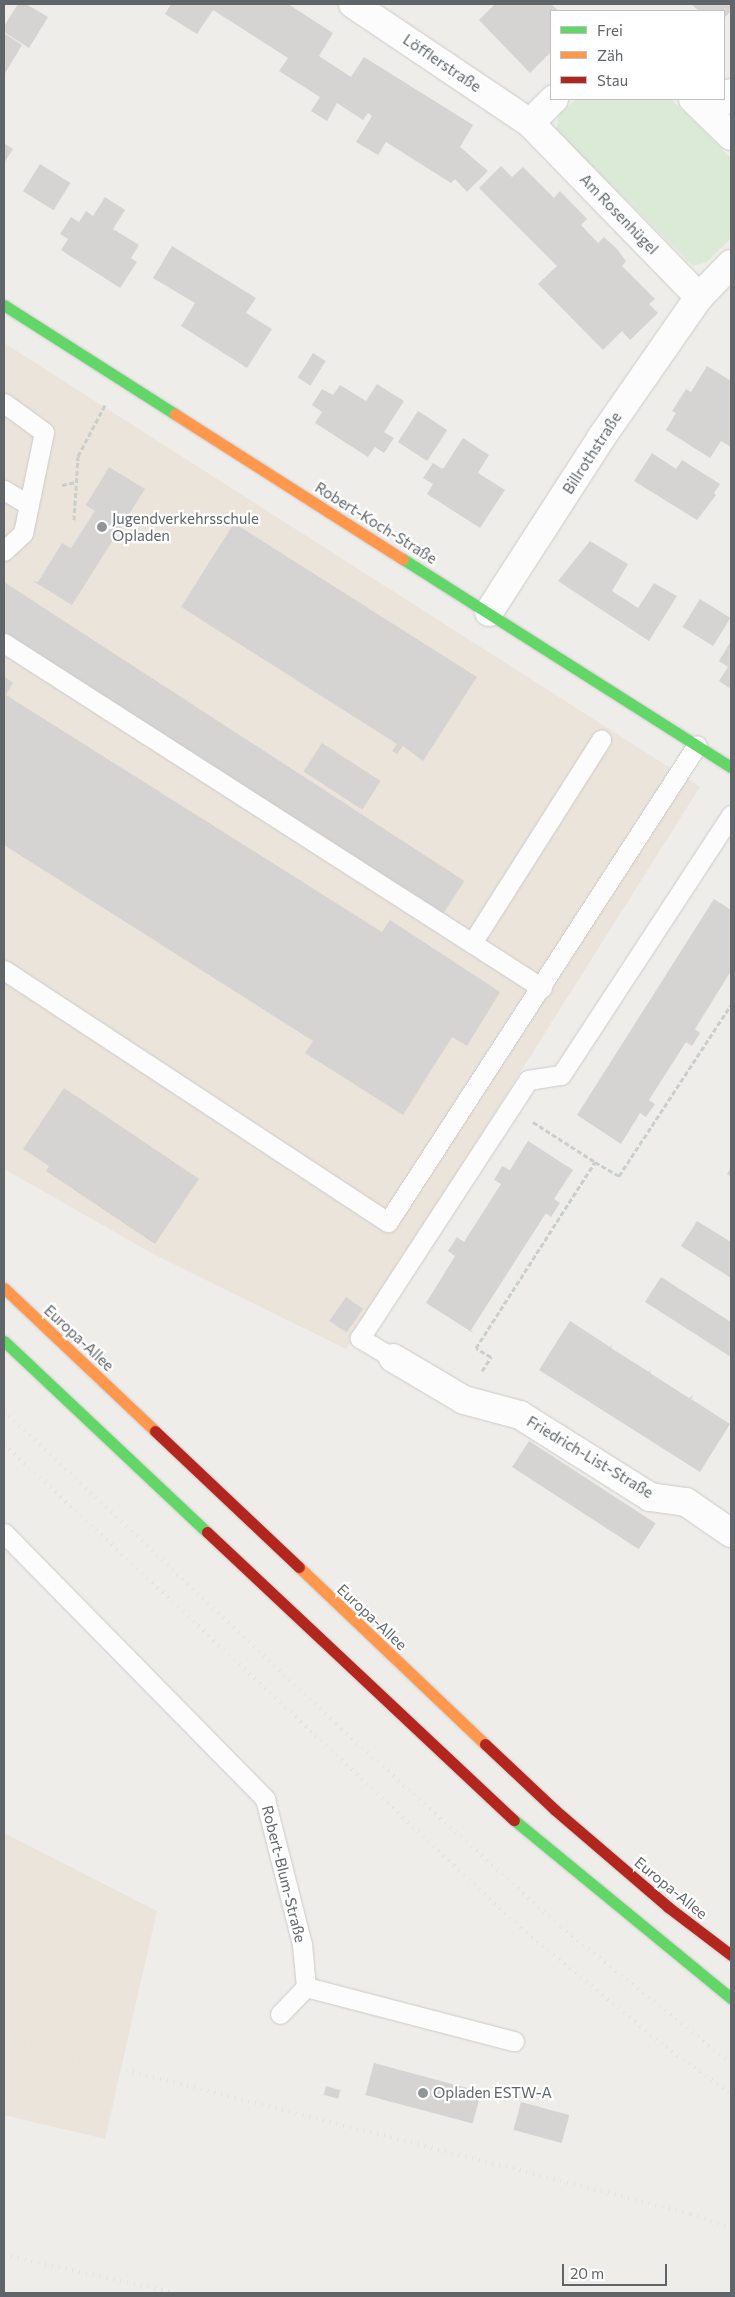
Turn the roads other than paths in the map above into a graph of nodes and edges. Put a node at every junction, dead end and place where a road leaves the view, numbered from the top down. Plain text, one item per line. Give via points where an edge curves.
1 (353, 4) edge
2 (553, 100) edge
3 (715, 100) edge
4 (701, 106) edge
5 (530, 123) junction
6 (731, 136) edge
7 (731, 264) edge
8 (699, 297) junction
9 (4, 305) edge
10 (7, 412) edge
11 (4, 490) edge
12 (28, 504) junction
13 (4, 551) edge
14 (489, 612) junction
15 (4, 643) edge
16 (601, 740) dead end
17 (697, 745) junction
18 (731, 767) edge
19 (731, 815) edge
20 (472, 943) junction
21 (4, 970) edge
22 (542, 988) junction
23 (4, 1288) edge
24 (4, 1341) edge
25 (393, 1358) joint
26 (4, 1533) edge
27 (731, 1533) edge
28 (731, 1955) edge
29 (306, 1987) junction
30 (731, 1998) edge
31 (280, 2014) dead end
32 (514, 2041) dead end

1 - 5 street, Löfflerstraße
2 - 5 street
3 - 4 street
4 - 6 street
5 - 8 street, Am Rosenhügel
7 - 8 street
8 - 14 street, Billrothstraße via 601,438
9 - 14 main road, Robert-Koch-Straße
10 - 12 lane via 44,432
11 - 12 lane
12 - 13 lane via 22,533
14 - 17 main road, Robert-Koch-Straße
15 - 20 lane
16 - 20 lane
17 - 18 main road, Robert-Koch-Straße
17 - 22 lane
19 - 25 lane via 561,1075 528,1080 360,1338
20 - 22 lane
21 - 22 lane via 388,1222
23 - 28 main road, Europa-Allee via 555,1810 668,1907
24 - 30 main road via 516,1822
25 - 27 street, Friedrich-List-Straße via 464,1400 520,1414 650,1496 686,1502
26 - 29 lane, Robert-Blum-Straße via 265,1799 302,1944
29 - 31 lane
29 - 32 lane

